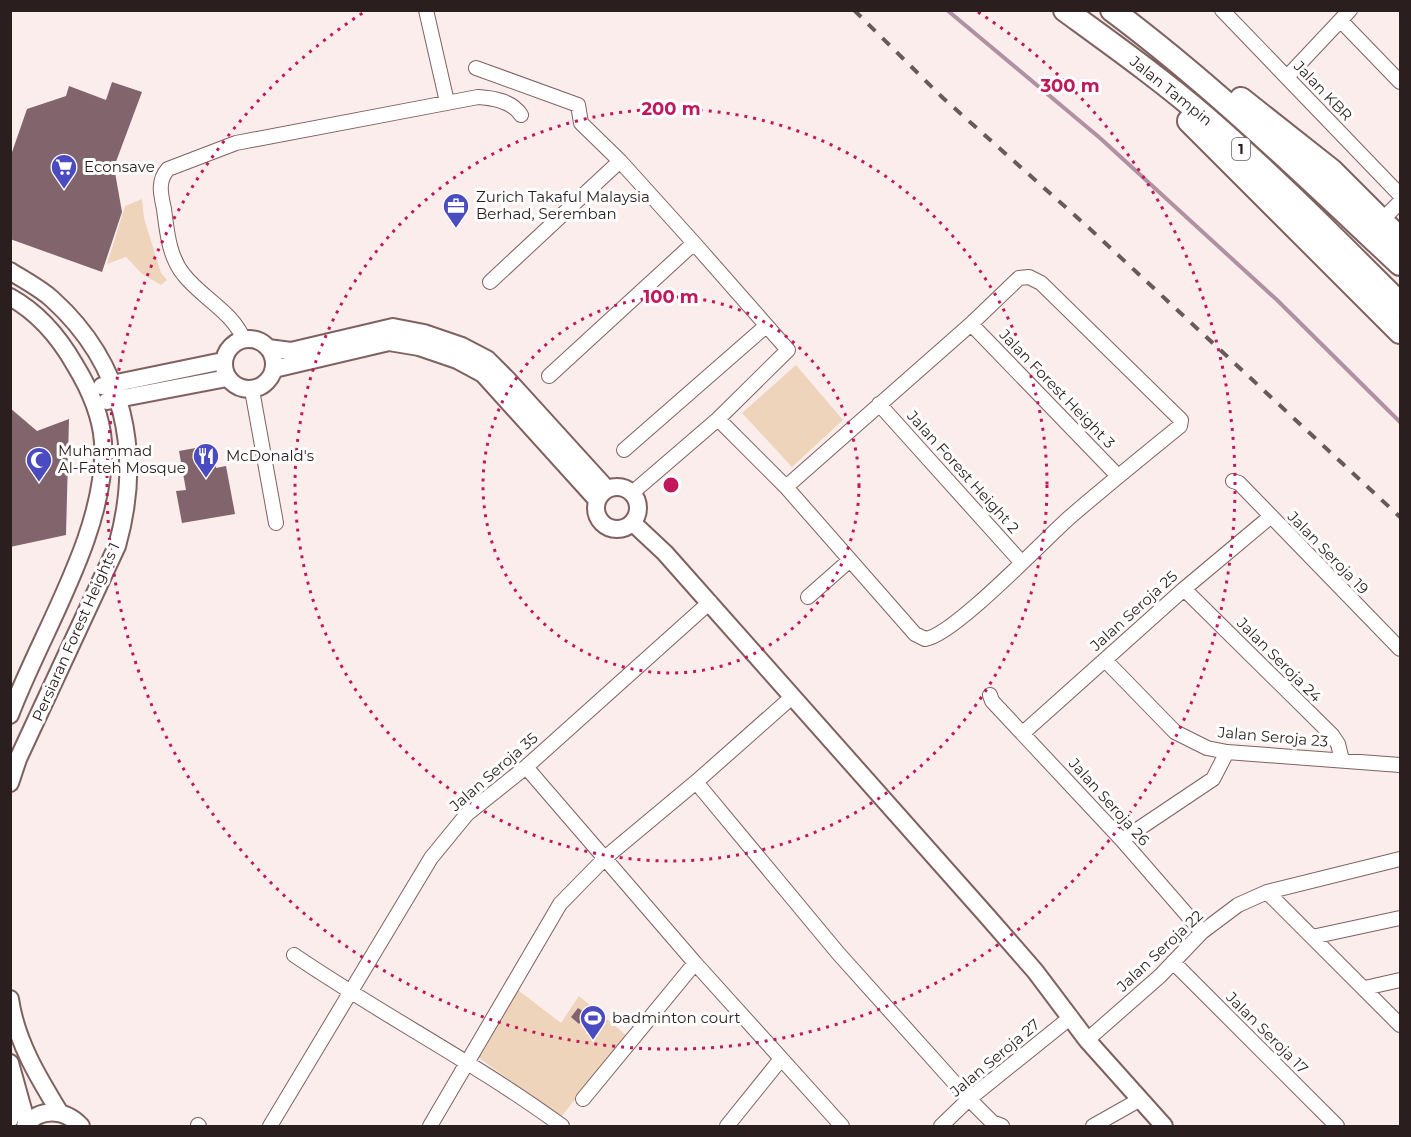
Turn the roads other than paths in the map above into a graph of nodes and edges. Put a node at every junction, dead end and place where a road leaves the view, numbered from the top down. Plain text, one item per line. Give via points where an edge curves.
1 (426, 10) edge
2 (1065, 10) edge
3 (1112, 10) edge
4 (1222, 10) edge
5 (1346, 16) edge
6 (1150, 38) junction
7 (1141, 66) junction
8 (476, 68) dead end
9 (1287, 77) junction
10 (1401, 82) edge
11 (447, 102) junction
12 (521, 115) dead end
13 (620, 161) junction
14 (1401, 195) edge
15 (1401, 202) edge
16 (1382, 220) junction
17 (1401, 239) edge
18 (694, 243) junction
19 (1401, 264) edge
20 (10, 271) edge
21 (490, 282) dead end
22 (10, 297) edge
23 (1401, 304) edge
24 (971, 324) junction
25 (766, 326) junction
26 (1401, 332) edge
27 (244, 340) junction
28 (268, 348) junction
29 (274, 369) junction
30 (225, 370) junction
31 (549, 376) dead end
32 (252, 390) junction
33 (115, 391) junction
34 (92, 396) junction
35 (879, 404) junction
36 (718, 418) junction
37 (624, 450) dead end
38 (1118, 476) junction
39 (1233, 481) dead end
40 (786, 486) junction
41 (632, 493) junction
42 (602, 495) junction
43 (1270, 517) junction
44 (276, 523) dead end
45 (633, 523) junction
46 (850, 560) junction
47 (1022, 563) junction
48 (1184, 589) junction
49 (808, 597) dead end
50 (710, 602) junction
51 (1401, 649) edge
52 (1105, 660) junction
53 (990, 695) dead end
54 (792, 697) junction
55 (10, 716) edge
56 (1023, 733) junction
57 (1227, 752) junction
58 (1341, 760) junction
59 (1401, 765) edge
60 (526, 767) junction
61 (696, 782) junction
62 (10, 783) edge
63 (1122, 840) junction
64 (606, 857) junction
65 (1401, 859) edge
66 (1267, 892) junction
67 (1401, 918) edge
68 (1202, 932) junction
69 (1312, 937) junction
70 (294, 955) dead end
71 (1173, 962) junction
72 (695, 963) junction
73 (1401, 980) edge
74 (1365, 988) junction
75 (351, 994) junction
76 (10, 999) edge
77 (1071, 1017) junction
78 (1401, 1025) edge
79 (1087, 1040) junction
80 (781, 1059) junction
81 (468, 1061) junction
82 (10, 1065) edge
83 (583, 1099) dead end
84 (969, 1099) junction
85 (1139, 1100) junction
86 (60, 1113) junction
87 (10, 1119) edge
88 (26, 1125) edge
89 (81, 1126) edge
90 (270, 1126) edge
91 (430, 1126) edge
92 (562, 1126) edge
93 (727, 1126) edge
94 (842, 1126) edge
95 (941, 1126) edge
96 (1002, 1126) edge
97 (1093, 1126) edge
98 (1164, 1126) edge
99 (1337, 1126) edge

1 - 11 street
2 - 7 highway, Jalan Tampin / 1
3 - 6 highway, Jalan Tampin / 1
4 - 9 street, Jalan KBR
5 - 9 street
5 - 10 street
6 - 16 highway via 1249,104 1332,171
6 - 19 highway, Jalan Tampin / 1 via 1288,158
7 - 23 highway, Jalan Tampin / 1 via 1259,165
7 - 26 highway via 1148,81
8 - 13 street via 578,105 581,123
9 - 14 street, Jalan KBR
11 - 12 street via 490,98 507,103
11 - 27 street via 236,143 176,165 164,174 160,187 174,260 183,275 237,326
13 - 18 street
13 - 21 street
15 - 16 street
16 - 17 highway
18 - 25 street
18 - 31 street
20 - 33 street, Persiaran Forest Heights 1 via 52,298 93,345
22 - 34 street, Persiaran Forest Heights 1 via 29,307 61,342
24 - 35 street
24 - 38 street, Jalan Forest Height 3
24 - 38 street via 1019,278 1035,279 1179,418 1180,426
25 - 36 street via 788,350
25 - 37 street
27 - 28 street via 261,342
27 - 30 street via 230,347
28 - 29 street
28 - 42 street via 291,351 393,327 462,346 487,359 507,379
29 - 32 street via 266,383
29 - 42 street via 389,342 419,346 457,360 483,374
30 - 32 street via 238,387
30 - 33 street
32 - 44 street
33 - 34 street
33 - 62 street, Persiaran Forest Heights 1 via 129,446 130,478 122,526 103,579
34 - 55 street, Persiaran Forest Heights 1 via 103,440 101,486 93,522
35 - 40 street
35 - 47 street, Jalan Forest Height 2
36 - 40 street
36 - 41 street
38 - 47 street
39 - 43 street, Jalan Seroja 19
40 - 46 street
41 - 42 street via 620,487
41 - 45 street via 639,511
42 - 45 street via 596,513 609,528 622,529
43 - 48 street, Jalan Seroja 25
43 - 51 street, Jalan Seroja 19
45 - 50 street
46 - 47 street via 915,634 925,639 934,637
46 - 49 street
48 - 52 street, Jalan Seroja 25
48 - 58 street, Jalan Seroja 24 via 1332,735
50 - 54 street
50 - 60 street, Jalan Seroja 35
52 - 56 street, Jalan Seroja 25
52 - 57 street, Jalan Seroja 23 via 1175,732 1207,748
53 - 56 street, Jalan Seroja 26
54 - 61 street
54 - 77 street via 940,862
56 - 63 street, Jalan Seroja 26
57 - 58 street, Jalan Seroja 23
57 - 63 street via 1213,779
58 - 59 street, Jalan Seroja 23
60 - 64 street
60 - 75 street, Jalan Seroja 35 via 467,814 431,858
61 - 64 street
61 - 84 street via 838,953
63 - 68 street, Jalan Seroja 26
64 - 72 street
64 - 81 street via 560,904
65 - 66 street, Jalan Seroja 22
66 - 68 street, Jalan Seroja 22 via 1238,905
66 - 69 street
67 - 69 street
68 - 71 street, Jalan Seroja 22
69 - 74 street
70 - 75 street
71 - 79 street, Jalan Seroja 22
71 - 99 street, Jalan Seroja 17
72 - 80 street
72 - 83 street
73 - 74 street
74 - 78 street
75 - 81 street
75 - 90 street, Jalan Seroja 35
76 - 86 street via 19,1036
77 - 79 street
77 - 84 street, Jalan Seroja 27
79 - 85 street
80 - 93 street
80 - 94 street
81 - 91 street
81 - 92 street
82 - 87 street
82 - 88 street
84 - 95 street, Jalan Seroja 27
84 - 96 street via 992,1122
85 - 97 street
85 - 98 street
86 - 88 street via 42,1114
86 - 89 street

